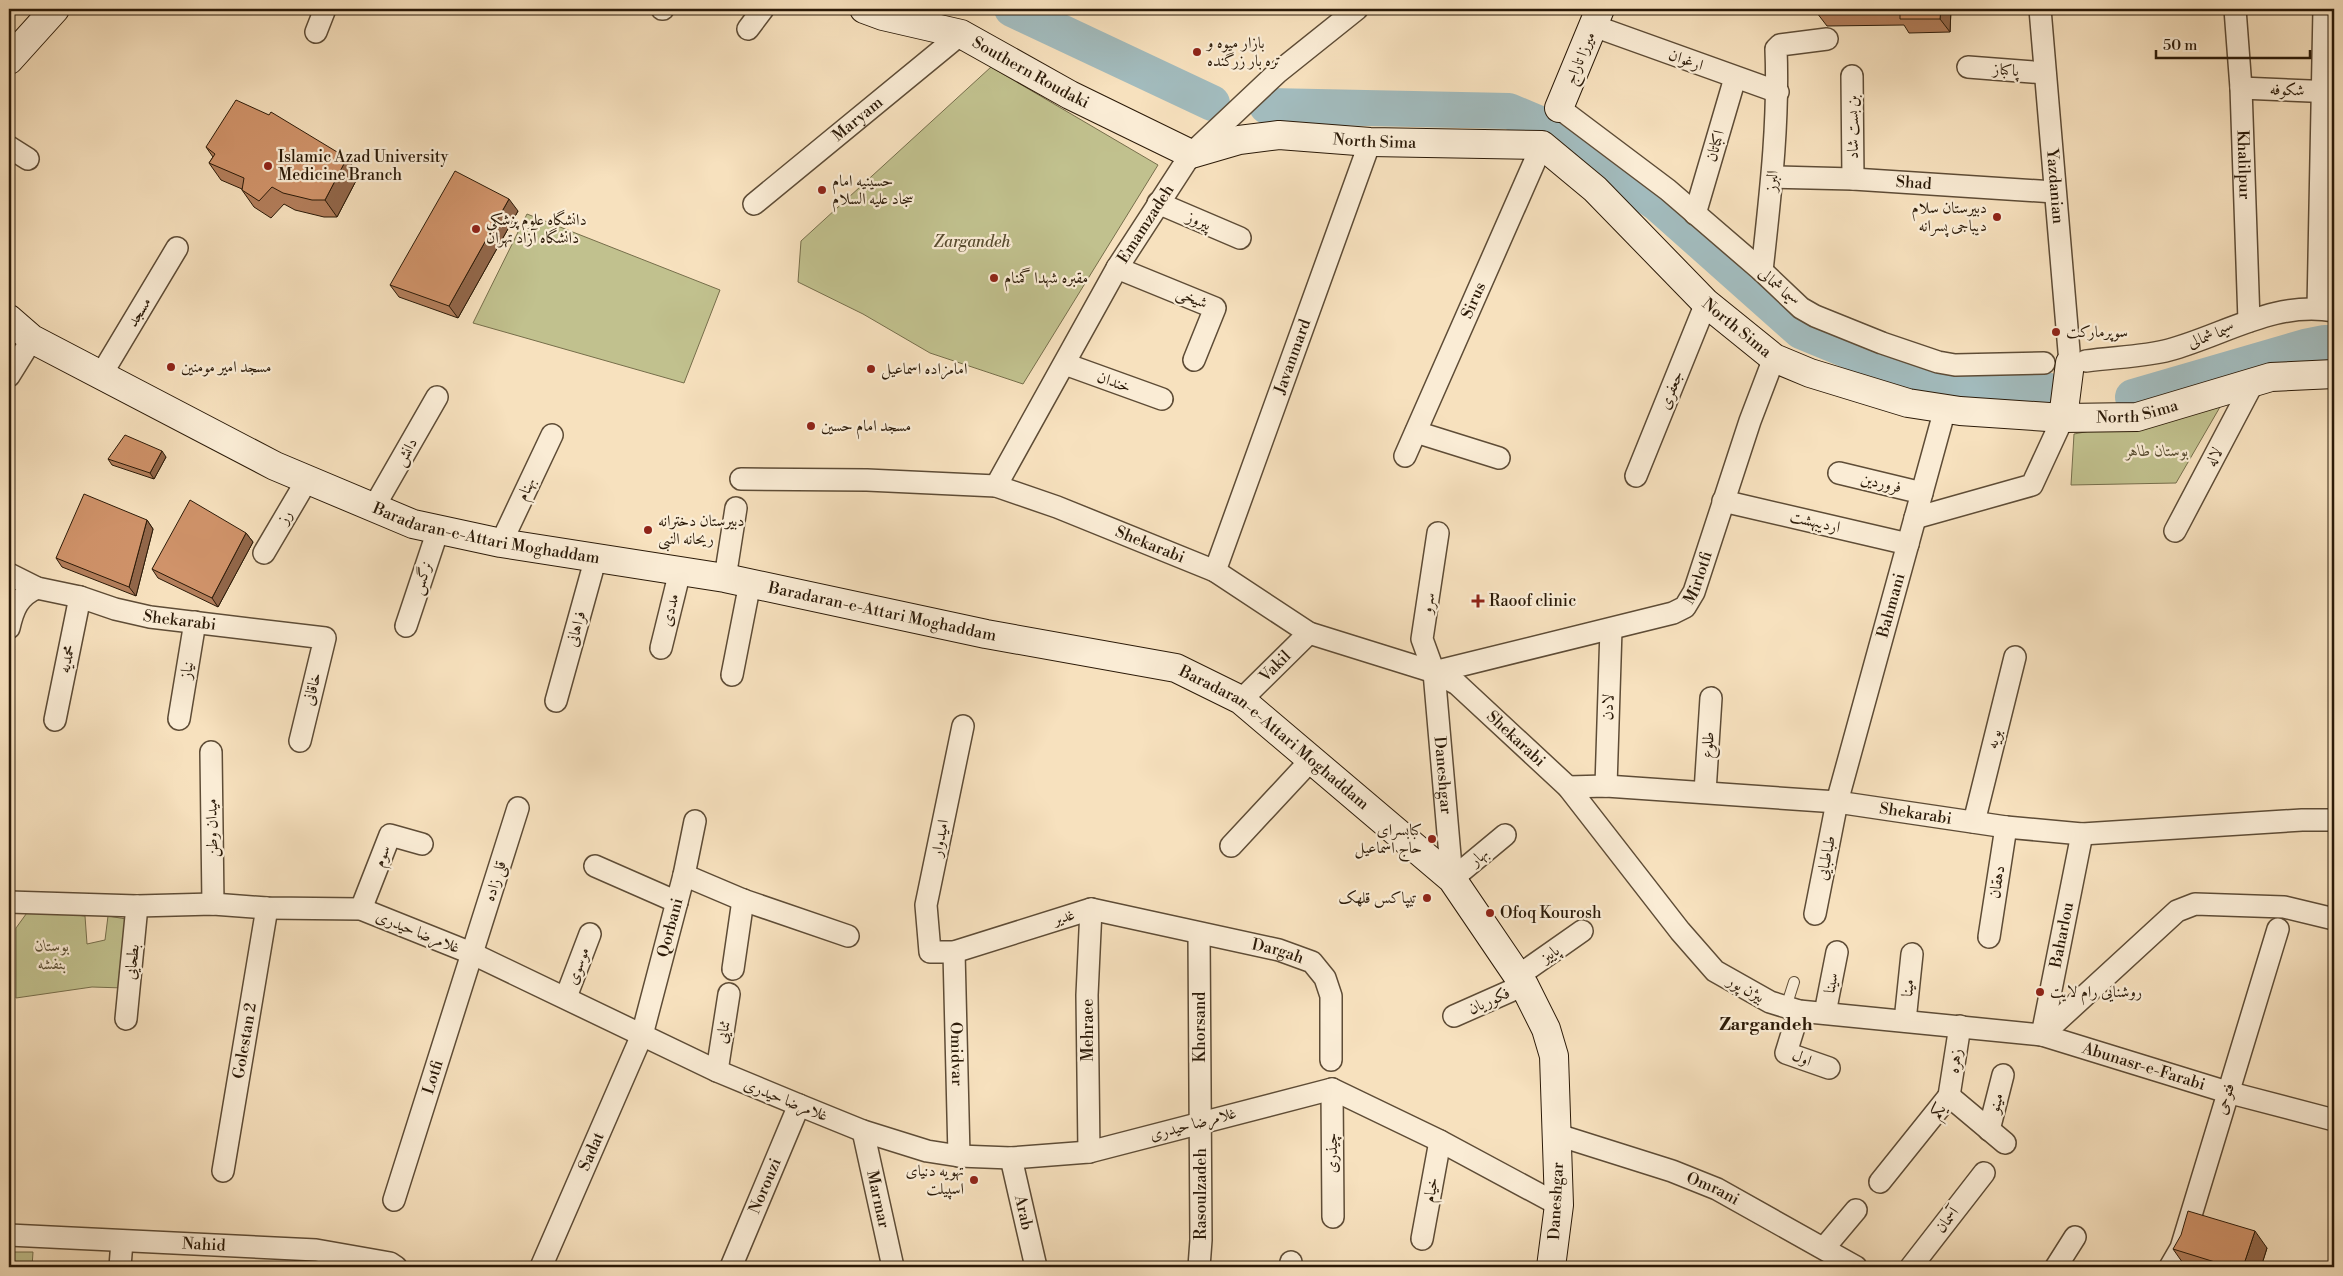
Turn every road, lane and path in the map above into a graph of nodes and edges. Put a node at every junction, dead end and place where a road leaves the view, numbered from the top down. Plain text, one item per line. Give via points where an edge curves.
1 (54, 9) edge
2 (325, 9) edge
3 (763, 9) edge
4 (864, 9) edge
5 (1356, 9) edge
6 (2040, 9) edge
7 (2235, 9) edge
8 (2324, 9) edge
9 (1597, 17) edge
10 (748, 29) dead end
11 (316, 32) dead end
12 (961, 34) junction
13 (1827, 39) dead end
14 (9, 60) edge
15 (1968, 67) dead end
16 (2045, 73) junction
17 (1852, 76) dead end
18 (1734, 78) junction
19 (2241, 88) junction
20 (1778, 92) junction
21 (2328, 92) edge
22 (1559, 108) joint
23 (1370, 142) junction
24 (1542, 145) junction
25 (9, 147) edge
26 (1191, 154) junction
27 (28, 159) dead end
28 (1773, 177) junction
29 (1853, 179) junction
30 (2054, 192) junction
31 (1158, 203) junction
32 (754, 204) dead end
33 (1695, 214) junction
34 (1240, 238) dead end
35 (176, 248) dead end
36 (1118, 268) junction
37 (1762, 271) junction
38 (1706, 303) junction
39 (2326, 309) edge
40 (9, 320) edge
41 (2249, 321) junction
42 (32, 339) junction
43 (1774, 358) junction
44 (1194, 360) dead end
45 (2067, 362) junction
46 (1065, 364) junction
47 (2334, 374) edge
48 (101, 375) junction
49 (9, 376) edge
50 (2253, 383) junction
51 (437, 397) dead end
52 (1162, 400) dead end
53 (1946, 409) junction
54 (2063, 418) junction
55 (1416, 432) junction
56 (552, 435) dead end
57 (1405, 456) dead end
58 (1499, 458) dead end
59 (1839, 473) dead end
60 (1636, 476) dead end
61 (741, 479) dead end
62 (307, 480) junction
63 (996, 486) junction
64 (1922, 493) junction
65 (1723, 501) junction
66 (374, 507) junction
67 (736, 508) dead end
68 (1915, 518) junction
69 (438, 530) junction
70 (2175, 531) dead end
71 (1438, 533) dead end
72 (501, 543) junction
73 (1908, 544) junction
74 (264, 554) dead end
75 (596, 556) junction
76 (680, 571) junction
77 (1215, 571) junction
78 (9, 574) edge
79 (737, 581) junction
80 (37, 588) junction
81 (80, 597) junction
82 (196, 622) junction
83 (406, 626) dead end
84 (9, 628) edge
85 (1611, 629) junction
86 (1309, 633) junction
87 (325, 638) joint
88 (661, 648) dead end
89 (2015, 657) dead end
90 (1434, 672) junction
91 (732, 675) dead end
92 (1711, 698) dead end
93 (1241, 700) junction
94 (556, 701) dead end
95 (179, 719) dead end
96 (54, 720) dead end
97 (962, 726) dead end
98 (300, 741) dead end
99 (211, 752) dead end
100 (1311, 760) junction
101 (1606, 786) junction
102 (1568, 787) junction
103 (1704, 792) junction
104 (1837, 802) junction
105 (518, 808) dead end
106 (2334, 820) edge
107 (695, 821) dead end
108 (1974, 822) junction
109 (2006, 827) junction
110 (2082, 834) junction
111 (1506, 835) dead end
112 (422, 844) dead end
113 (1231, 846) dead end
114 (595, 866) dead end
115 (684, 875) junction
116 (1452, 879) junction
117 (743, 900) junction
118 (9, 902) edge
119 (677, 902) junction
120 (213, 904) junction
121 (137, 906) junction
122 (266, 908) junction
123 (361, 909) junction
124 (1091, 909) junction
125 (1815, 914) dead end
126 (2334, 919) edge
127 (2278, 929) dead end
128 (1582, 931) dead end
129 (590, 934) dead end
130 (1200, 934) junction
131 (848, 936) dead end
132 (1989, 937) dead end
133 (930, 952) joint
134 (954, 952) junction
135 (1837, 952) dead end
136 (471, 953) junction
137 (1912, 954) dead end
138 (733, 969) dead end
139 (1521, 981) junction
140 (1794, 982) dead end
141 (729, 994) dead end
142 (566, 997) junction
143 (1792, 1009) junction
144 (1825, 1013) junction
145 (1454, 1016) dead end
146 (126, 1019) dead end
147 (1905, 1021) junction
148 (1960, 1026) junction
149 (2042, 1034) junction
150 (642, 1035) junction
151 (1331, 1060) dead end
152 (1829, 1068) dead end
153 (717, 1071) junction
154 (2003, 1076) dead end
155 (1332, 1088) junction
156 (2227, 1092) junction
157 (1949, 1096) junction
158 (799, 1105) junction
159 (2334, 1120) edge
160 (1201, 1121) junction
161 (863, 1131) junction
162 (1558, 1135) junction
163 (1997, 1136) joint
164 (1440, 1141) junction
165 (1089, 1152) junction
166 (959, 1156) junction
167 (1010, 1158) junction
168 (224, 1172) dead end
169 (1984, 1173) dead end
170 (1880, 1182) dead end
171 (394, 1200) dead end
172 (1559, 1206) junction
173 (1856, 1210) dead end
174 (1332, 1217) dead end
175 (9, 1235) edge
176 (2075, 1237) dead end
177 (1422, 1239) dead end
178 (122, 1241) junction
179 (1824, 1248) junction
180 (293, 1259) edge
181 (120, 1267) edge
182 (396, 1267) edge
183 (541, 1267) edge
184 (731, 1267) edge
185 (893, 1267) edge
186 (1036, 1267) edge
187 (1199, 1267) edge
188 (1551, 1267) edge
189 (1856, 1267) edge
190 (1911, 1267) edge
191 (2056, 1267) edge
192 (2170, 1267) edge

1 - 14 street
2 - 11 street
3 - 10 street
4 - 12 street, Southern Roudaki
5 - 26 street, Emamzadeh via 1278,73
6 - 16 street, Yazdanian
7 - 19 street, Khalilpur
8 - 21 street
9 - 18 street, ارغوان
9 - 22 street, میرزا تاراج
12 - 26 street, Southern Roudaki via 1070,95
12 - 32 street, Maryam
13 - 20 street, البرز via 1778,47
15 - 16 street, پاکباز
16 - 30 street, Yazdanian
17 - 29 street, بن بست شاد
18 - 20 street, ارغوان
18 - 33 street, اکباتان
19 - 21 street, شکوفه
19 - 41 street, Khalilpur
20 - 28 street, البرز
21 - 39 street
22 - 33 street, سیما شمالی
23 - 24 street, North Sima
23 - 26 street, North Sima via 1279,135 1239,140
23 - 77 street, Javanmard
24 - 38 street, North Sima via 1595,189
24 - 55 street, Sirus
25 - 27 street
26 - 31 street, Emamzadeh
28 - 29 street, Shad
28 - 37 street, البرز
29 - 30 street, Shad
30 - 45 street, Yazdanian
31 - 34 street, پیروز
31 - 36 street, Emamzadeh
33 - 37 street, سیما شمالی
35 - 48 street, مسجد
36 - 44 street, شیخی via 1215,308
36 - 46 street, Emamzadeh
37 - 45 street, سیما شمالی via 1801,308 1826,322 1938,362 1955,365
38 - 43 street, North Sima
38 - 60 street, جعفری
39 - 41 street, سیما شمالی via 2300,308
40 - 42 street, Baradaran-e-Attari Moghaddam
41 - 45 street, سیما شمالی via 2168,350
42 - 48 street, Baradaran-e-Attari Moghaddam
42 - 49 street
43 - 53 street, North Sima via 1810,374 1899,400
43 - 65 street, Mirlotfi
45 - 54 street
46 - 52 street, خندان
46 - 63 street, Emamzadeh
47 - 50 street, North Sima via 2272,377
48 - 62 street, Baradaran-e-Attari Moghaddam
50 - 54 street, North Sima via 2137,417
50 - 70 street, لاله
51 - 66 street, دانش
53 - 54 street, North Sima
53 - 64 street, Bahmani
54 - 68 street via 2032,485
55 - 57 street, Sirus
55 - 58 street
56 - 72 street, بهنام
59 - 64 street, فروردین
61 - 63 street, Shekarabi
62 - 66 street, Baradaran-e-Attari Moghaddam
62 - 74 street, رز
63 - 77 street, Shekarabi
64 - 68 street, Bahmani
65 - 73 street, اردیبهشت
65 - 85 street, Mirlotfi via 1694,592 1685,607
66 - 69 street, Baradaran-e-Attari Moghaddam via 413,524
67 - 79 street
68 - 73 street, Bahmani
69 - 72 street, Baradaran-e-Attari Moghaddam
69 - 83 street, نرگس
71 - 90 street, سرو via 1422,639
72 - 75 street, Baradaran-e-Attari Moghaddam
73 - 104 street, Bahmani
75 - 76 street, Baradaran-e-Attari Moghaddam
75 - 94 street, فراهانی
76 - 79 street, Baradaran-e-Attari Moghaddam
76 - 88 street, مددی
77 - 86 street, Shekarabi
78 - 80 street, Shekarabi
79 - 91 street
79 - 93 street, Baradaran-e-Attari Moghaddam via 986,634 1176,668
80 - 81 street, Shekarabi
80 - 84 street via 18,601
81 - 82 street, Shekarabi via 150,617
81 - 96 street, محمدیه
82 - 87 street, Shekarabi
82 - 95 street, نیاز
85 - 90 street, Mirlotfi
85 - 101 street, لادن
86 - 90 street, Shekarabi
86 - 93 street, Vakil
87 - 98 street, خاقانی
89 - 108 street, بویه
90 - 102 street, Shekarabi via 1457,684
90 - 116 street, Daneshgar
92 - 103 street, طلوع
93 - 100 street, Baradaran-e-Attari Moghaddam
97 - 133 street, امیدوار via 926,906
99 - 120 street, میدان وطن
100 - 113 street
100 - 116 street, Baradaran-e-Attari Moghaddam
101 - 102 street, Shekarabi
101 - 103 street, Shekarabi
102 - 143 street, بیژن پور via 1715,971 1770,1002
103 - 104 street, Shekarabi
104 - 108 street, Shekarabi
104 - 125 street, طباطبایی
105 - 136 street, قلی زاده
106 - 110 street, Shekarabi
107 - 115 street, Qorbani
108 - 109 street, Shekarabi
109 - 110 street, Shekarabi
109 - 132 street, دهقان
110 - 149 street, Baharlou
111 - 116 street, بهار
112 - 123 street, سوم via 390,835
114 - 119 street
115 - 117 street
115 - 119 street, Qorbani
116 - 139 street, Baradaran-e-Attari Moghaddam
117 - 131 street
117 - 138 street
118 - 121 street, غلامرضا حیدری
119 - 150 street, Qorbani
120 - 121 street, غلامرضا حیدری
120 - 122 street, غلامرضا حیدری
121 - 146 street, بطحایی
122 - 123 street, غلامرضا حیدری
122 - 168 street, Golestan 2
123 - 136 street, غلامرضا حیدری
124 - 130 street, غدیر
124 - 134 street, غدیر
124 - 165 street, Mehraee via 1087,995
126 - 149 street via 2284,907 2195,904 2177,911
127 - 156 street, فتوحی
128 - 139 street, پاییز
129 - 142 street, موسوی
130 - 151 street, Dargah via 1279,950 1312,962 1325,978 1331,996
130 - 160 street, Khorsand
133 - 134 street, غدیر
134 - 166 street, Omidvar
135 - 144 street, سینا
136 - 142 street, غلامرضا حیدری
136 - 171 street, Lotfi
137 - 147 street, مینا
139 - 145 street, فکوریان
139 - 162 street, Baradaran-e-Attari Moghaddam via 1546,1029 1554,1056
140 - 143 lane
141 - 153 street, ثنایی
142 - 150 street, غلامرضا حیدری
143 - 144 street, بیژن پور
143 - 152 street, اول via 1786,1053
144 - 147 street, بیژن پور
147 - 148 street, بیژن پور
148 - 149 street, بیژن پور
148 - 157 street, زهره
149 - 156 street, Abunasr-e-Farabi
150 - 153 street, غلامرضا حیدری
150 - 183 street, Sadat
153 - 158 street, غلامرضا حیدری
154 - 163 street, مینو
155 - 160 street, غلامرضا حیدری
155 - 164 street
155 - 174 street, چیذری
156 - 159 street, Abunasr-e-Farabi
156 - 192 street, فتوحی via 2181,1248
157 - 163 street, یکم
157 - 170 street, یکم
158 - 161 street, غلامرضا حیدری
158 - 184 street, Norouzi
160 - 165 street, غلامرضا حیدری
160 - 187 street, Rasoulzadeh
161 - 166 street, غلامرضا حیدری via 927,1151
161 - 185 street, Marmar
162 - 172 street, Daneshgar
162 - 179 street, Omrani via 1672,1171 1717,1189
164 - 172 street
164 - 177 street, خیام
165 - 167 street, غلامرضا حیدری
166 - 167 street, غلامرضا حیدری
167 - 186 street, Arab
169 - 190 street, آسمان
172 - 188 street, Daneshgar
173 - 179 street
175 - 178 street, Nahid
176 - 191 street
178 - 180 street, Nahid
178 - 181 street
179 - 189 street, Omrani
180 - 182 street, Nahid via 316,1250

